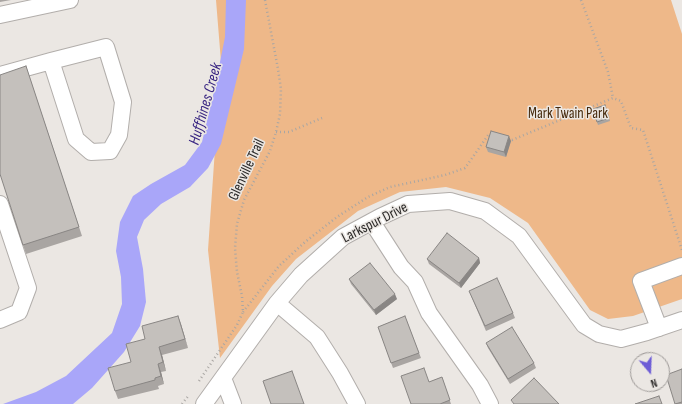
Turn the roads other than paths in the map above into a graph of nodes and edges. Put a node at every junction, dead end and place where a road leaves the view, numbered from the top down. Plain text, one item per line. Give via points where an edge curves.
1 (70, 0) edge
2 (0, 15) edge
3 (51, 61) junction
4 (0, 75) edge
5 (0, 204) edge
6 (372, 222) junction
7 (682, 266) edge
8 (277, 303) junction
9 (0, 320) edge
10 (682, 320) edge
11 (660, 328) junction
12 (223, 378) junction
13 (204, 404) edge
14 (233, 404) edge
15 (357, 404) edge
16 (490, 404) edge

1 - 2 street
3 - 3 street via 76,139 91,152 110,151 119,135 123,102 106,47
3 - 4 street
5 - 9 street via 28,288 19,312
6 - 8 street, Larkspur Drive via 343,237 301,275
6 - 11 street, Larkspur Drive via 408,204 450,201 485,211 519,236 584,325 598,334 621,339
6 - 16 street via 401,267 415,282 429,313 480,385
7 - 11 street via 641,281
8 - 12 street, Larkspur Drive
8 - 15 street via 317,337
10 - 11 street, Larkspur Drive
12 - 13 street, Larkspur Drive
12 - 14 street

